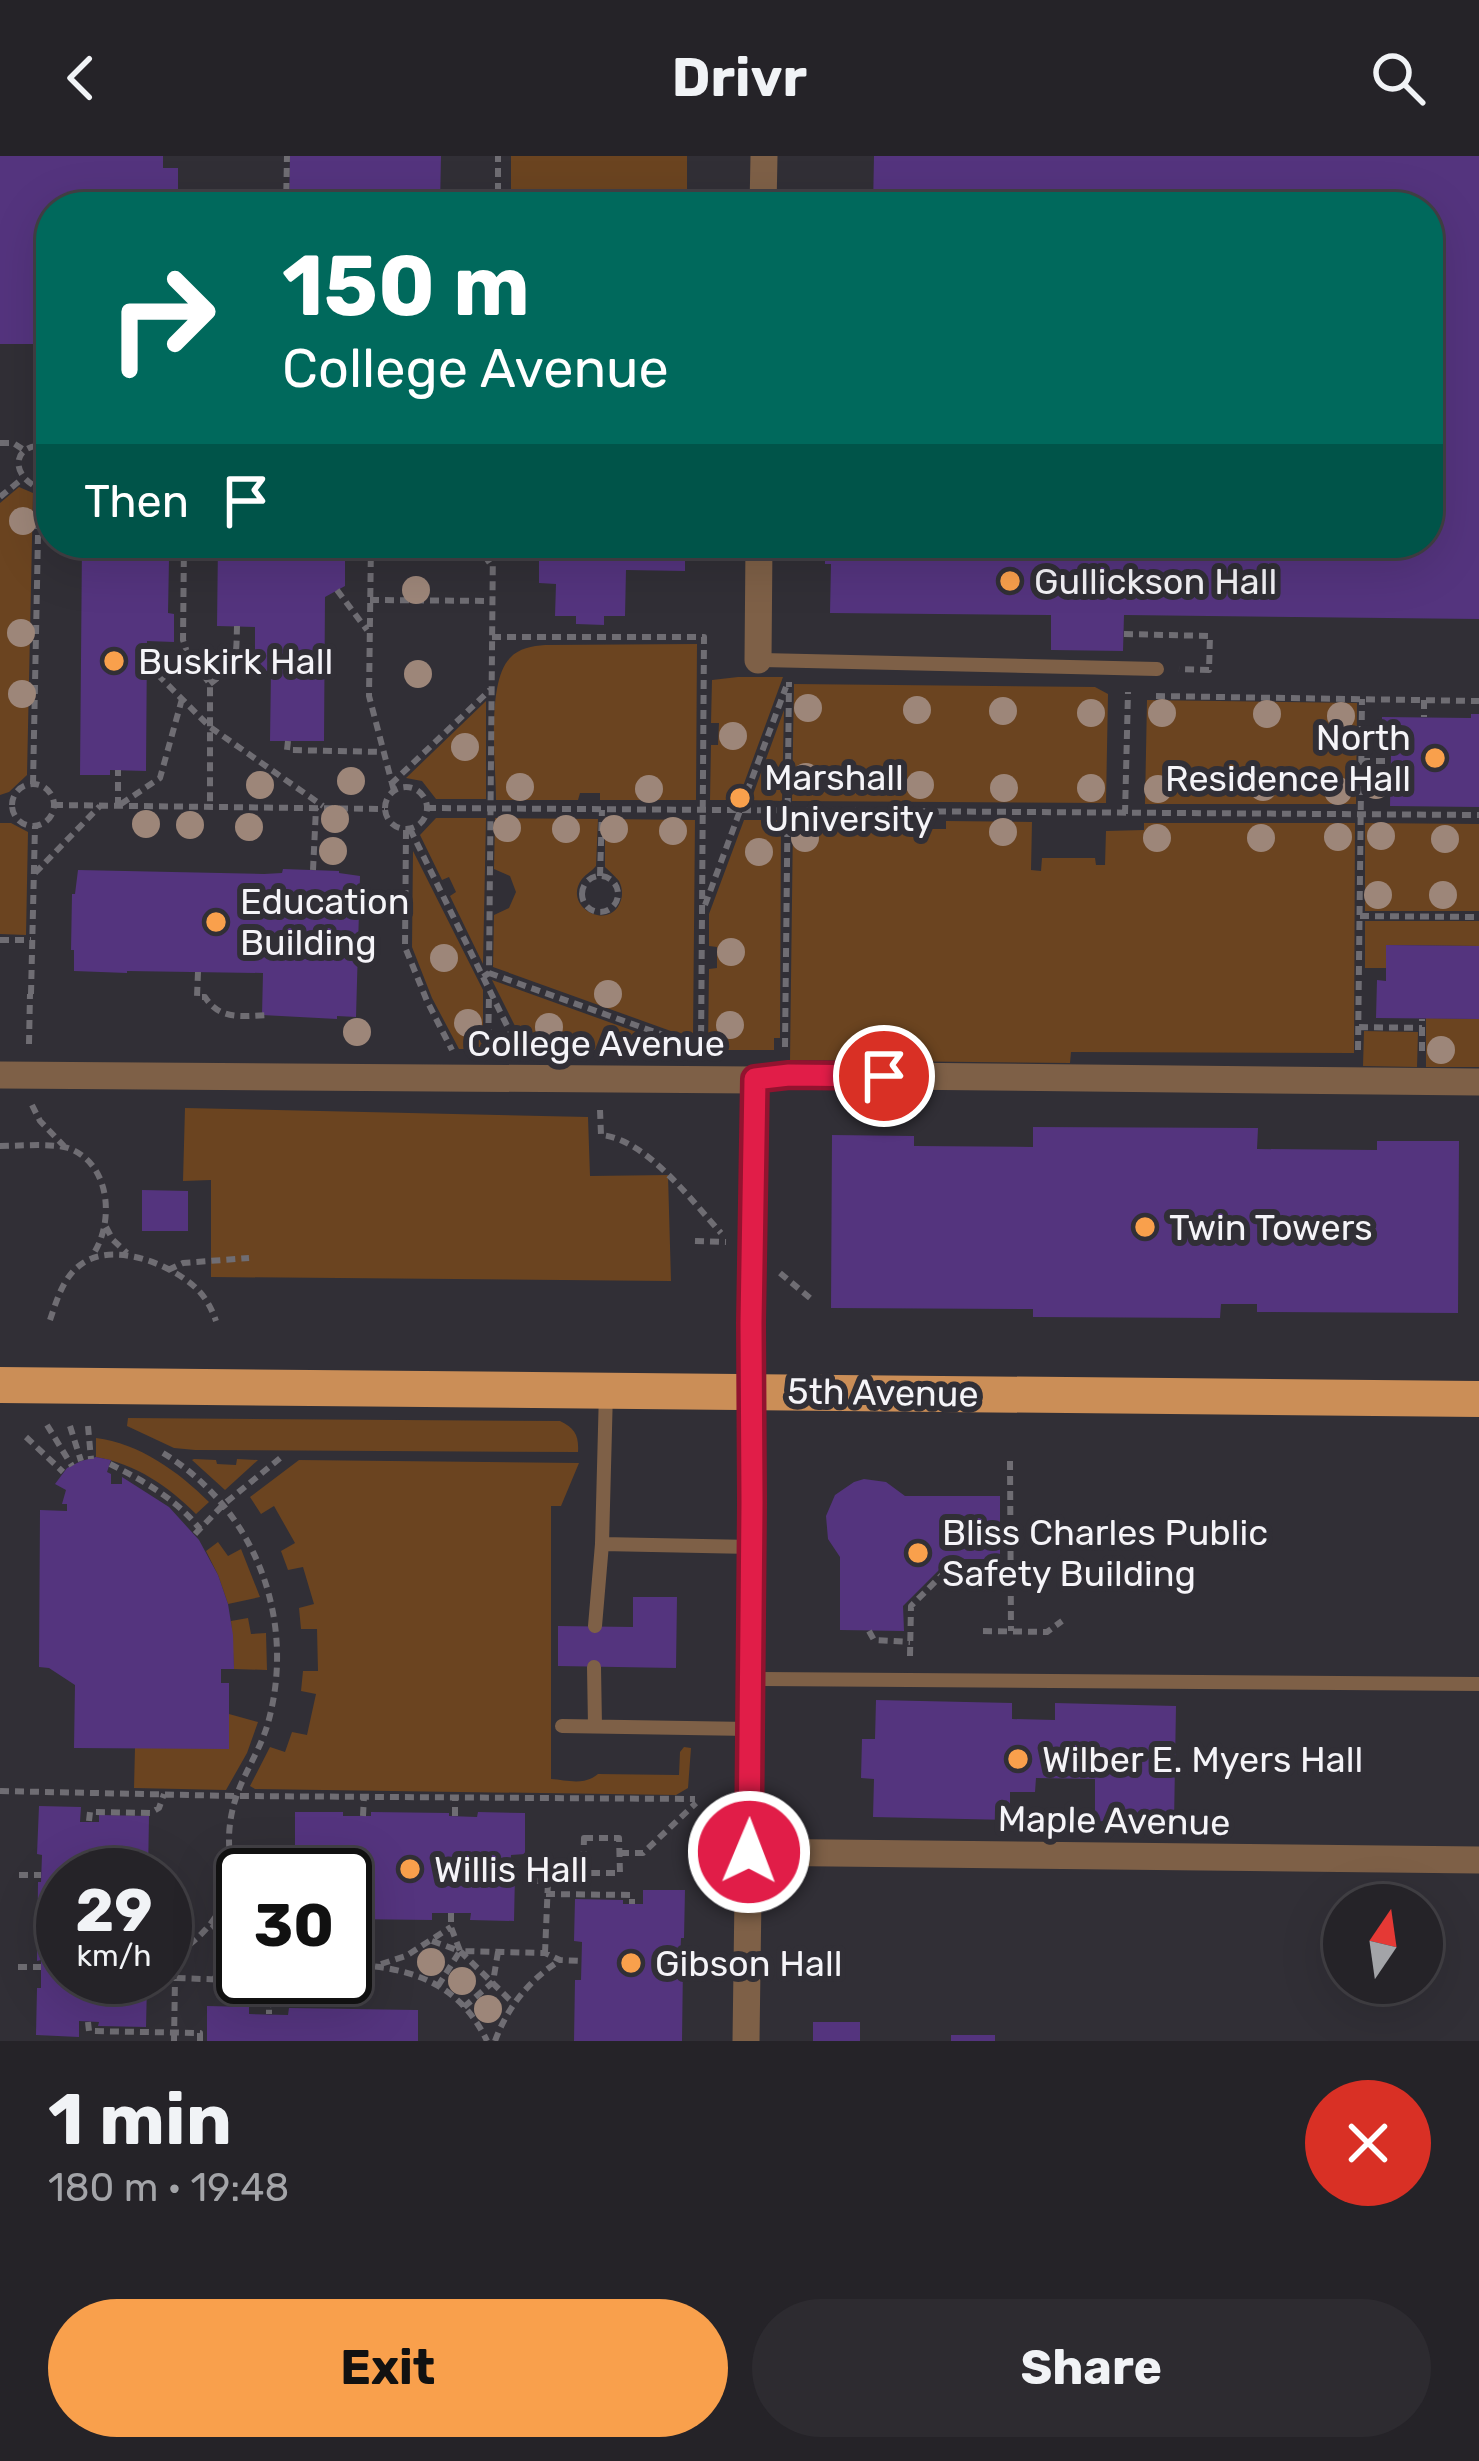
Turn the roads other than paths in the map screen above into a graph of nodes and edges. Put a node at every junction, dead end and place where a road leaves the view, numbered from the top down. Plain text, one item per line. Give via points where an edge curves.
1 (764, 156) edge
2 (764, 192) edge
3 (759, 558) edge
4 (758, 660) joint
5 (1157, 669) dead end
6 (0, 1075) edge
7 (755, 1079) junction
8 (1479, 1082) edge
9 (0, 1385) edge
10 (606, 1391) junction
11 (752, 1391) junction
12 (1479, 1399) edge
13 (602, 1544) junction
14 (752, 1546) junction
15 (595, 1626) dead end
16 (594, 1667) dead end
17 (751, 1678) junction
18 (1479, 1684) edge
19 (562, 1726) dead end
20 (595, 1726) junction
21 (750, 1729) junction
22 (749, 1852) junction
23 (1479, 1860) edge
24 (746, 2041) edge

1 - 2 street
3 - 4 street
4 - 5 lane
6 - 7 street, College Avenue
7 - 8 street, College Avenue
7 - 11 street
9 - 10 main road, 5th Avenue
10 - 11 main road, 5th Avenue
10 - 13 lane
11 - 12 main road, 5th Avenue
11 - 14 street
13 - 14 lane
13 - 15 lane
14 - 17 street
16 - 20 lane
17 - 18 lane
17 - 21 street
19 - 20 lane
20 - 21 lane
21 - 22 street
22 - 23 street, Maple Avenue
22 - 24 street

